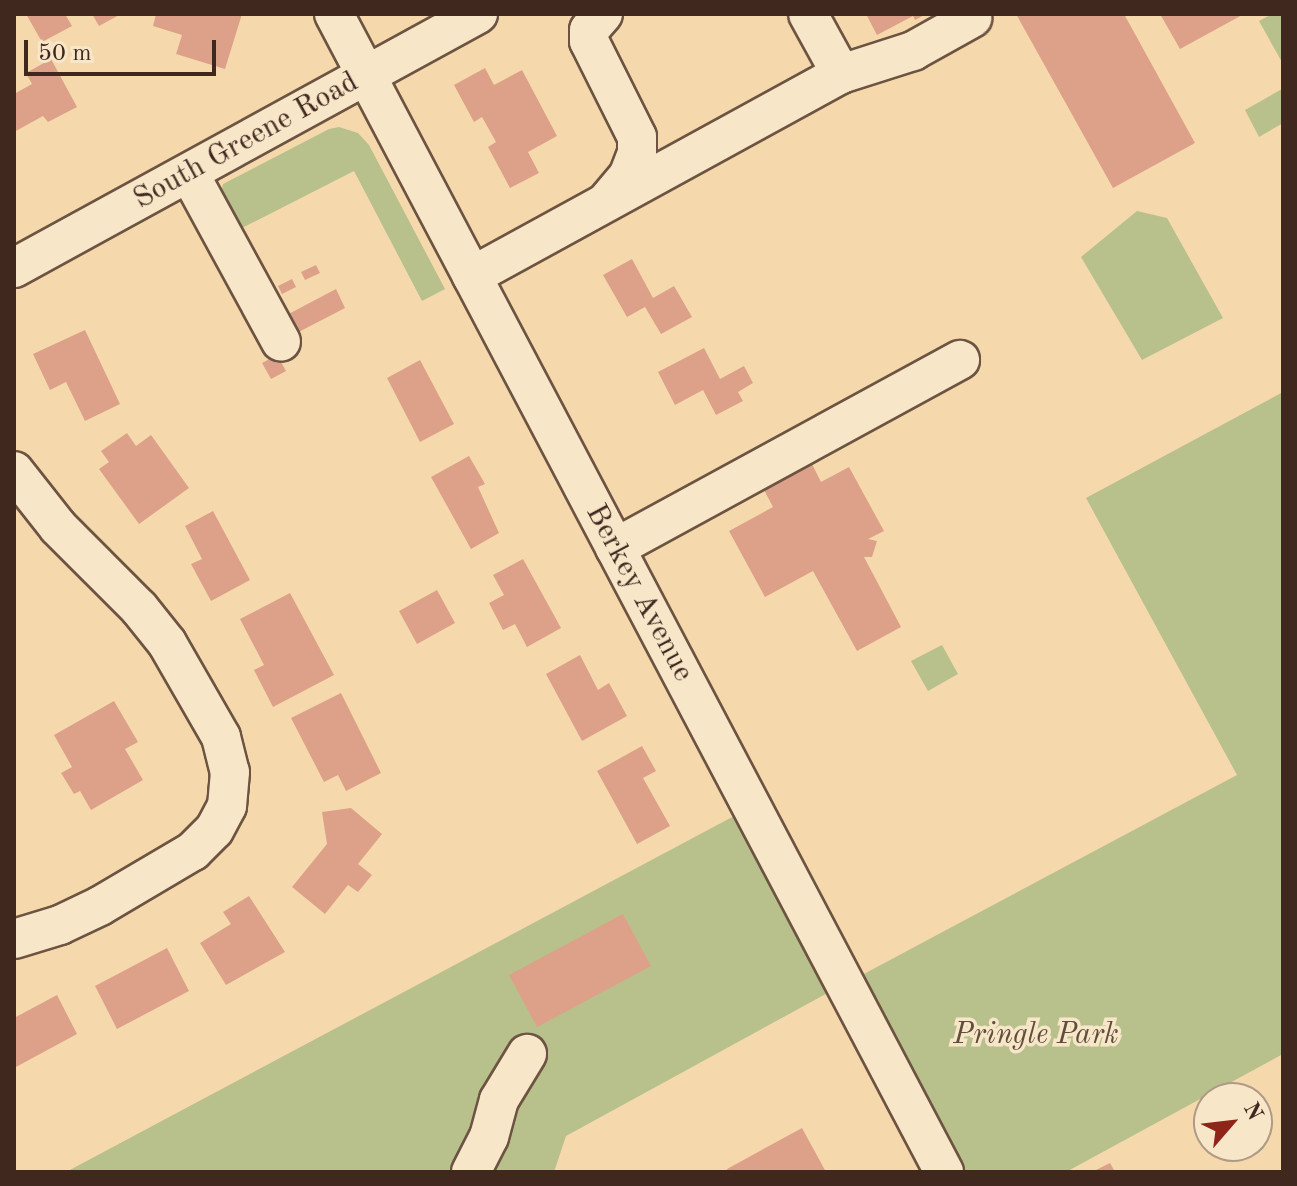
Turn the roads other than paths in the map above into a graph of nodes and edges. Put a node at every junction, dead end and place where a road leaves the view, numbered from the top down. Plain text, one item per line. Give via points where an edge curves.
1 (334, 14) edge
2 (478, 14) edge
3 (603, 14) edge
4 (808, 14) edge
5 (972, 18) dead end
6 (841, 74) junction
7 (366, 76) junction
8 (189, 173) junction
9 (605, 203) junction
10 (14, 268) edge
11 (472, 276) junction
12 (281, 342) dead end
13 (960, 360) dead end
14 (14, 471) edge
15 (615, 548) junction
16 (14, 939) edge
17 (527, 1054) dead end
18 (471, 1172) edge
19 (944, 1172) edge

1 - 7 street, Berkey Avenue
2 - 7 street, South Greene Road
3 - 9 street via 589,30 589,41 633,124 637,153 628,176
4 - 6 street
5 - 6 street via 913,51
6 - 9 street
7 - 8 street, South Greene Road
7 - 11 street, Berkey Avenue
8 - 10 street, South Greene Road
8 - 12 street
9 - 11 street
11 - 15 street, Berkey Avenue
13 - 15 street
14 - 16 street via 58,527 160,634 221,737 230,772 227,806 214,830 193,851 100,906
15 - 19 street, Berkey Avenue
17 - 18 street via 499,1100 489,1137

